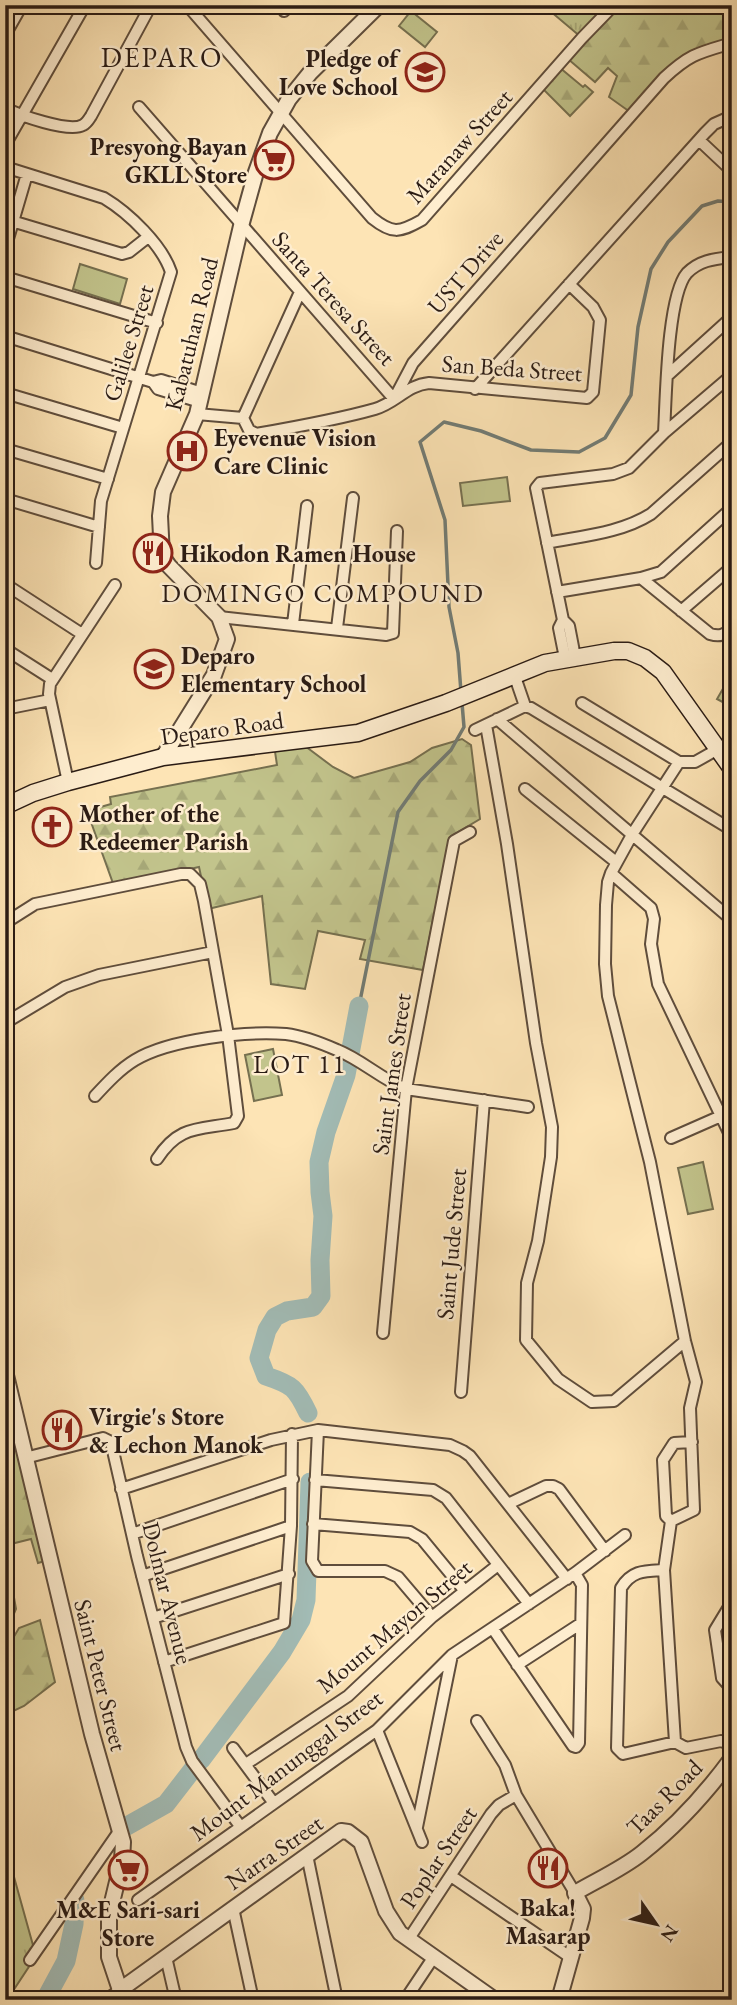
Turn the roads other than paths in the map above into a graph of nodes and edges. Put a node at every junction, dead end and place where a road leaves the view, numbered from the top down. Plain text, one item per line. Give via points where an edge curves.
1 (22, 5) edge
2 (85, 5) edge
3 (151, 5) edge
4 (187, 5) edge
5 (614, 5) edge
6 (378, 6) edge
7 (5, 35) edge
8 (732, 43) edge
9 (139, 107) dead end
10 (5, 108) edge
11 (280, 114) junction
12 (21, 116) junction
13 (732, 116) edge
14 (699, 139) junction
15 (5, 145) edge
16 (5, 167) edge
17 (732, 171) edge
18 (27, 174) junction
19 (9, 220) edge
20 (241, 226) junction
21 (148, 237) junction
22 (5, 249) edge
23 (732, 257) edge
24 (5, 277) edge
25 (569, 284) junction
26 (300, 292) junction
27 (732, 317) edge
28 (157, 323) junction
29 (5, 336) edge
30 (668, 375) junction
31 (732, 375) edge
32 (140, 378) junction
33 (475, 389) junction
34 (5, 393) edge
35 (394, 399) junction
36 (199, 403) junction
37 (243, 418) junction
38 (123, 428) junction
39 (664, 433) junction
40 (732, 442) edge
41 (5, 449) edge
42 (108, 479) junction
43 (353, 498) dead end
44 (5, 499) edge
45 (307, 506) dead end
46 (732, 508) edge
47 (99, 527) junction
48 (397, 531) dead end
49 (547, 543) junction
50 (96, 563) dead end
51 (732, 567) edge
52 (640, 578) junction
53 (5, 584) edge
54 (115, 585) dead end
55 (557, 592) junction
56 (681, 611) junction
57 (219, 617) junction
58 (293, 624) junction
59 (337, 628) junction
60 (732, 628) edge
61 (82, 634) junction
62 (5, 649) edge
63 (570, 657) junction
64 (514, 674) junction
65 (52, 679) junction
66 (50, 700) junction
67 (582, 703) dead end
68 (525, 706) junction
69 (5, 709) edge
70 (497, 719) junction
71 (718, 749) junction
72 (163, 757) junction
73 (679, 762) junction
74 (732, 769) edge
75 (68, 782) junction
76 (662, 788) junction
77 (525, 789) dead end
78 (5, 806) edge
79 (732, 830) edge
80 (470, 832) dead end
81 (633, 833) junction
82 (614, 867) junction
83 (732, 920) edge
84 (5, 923) edge
85 (213, 951) junction
86 (5, 1023) edge
87 (228, 1035) junction
88 (406, 1089) junction
89 (95, 1096) dead end
90 (484, 1100) junction
91 (528, 1107) dead end
92 (721, 1116) junction
93 (671, 1138) dead end
94 (732, 1139) edge
95 (157, 1159) dead end
96 (383, 1333) dead end
97 (685, 1341) junction
98 (5, 1371) edge
99 (461, 1392) dead end
100 (318, 1430) junction
101 (292, 1434) junction
102 (692, 1442) junction
103 (25, 1458) junction
104 (293, 1479) junction
105 (315, 1480) junction
106 (121, 1489) junction
107 (508, 1504) junction
108 (671, 1521) junction
109 (313, 1524) junction
110 (291, 1526) junction
111 (132, 1534) junction
112 (625, 1535) dead end
113 (605, 1551) junction
114 (498, 1566) junction
115 (664, 1570) junction
116 (289, 1574) junction
117 (142, 1576) junction
118 (571, 1576) junction
119 (464, 1590) junction
120 (732, 1602) edge
121 (529, 1604) junction
122 (432, 1617) junction
123 (153, 1618) junction
124 (580, 1624) junction
125 (493, 1629) junction
126 (452, 1656) junction
127 (164, 1662) junction
128 (517, 1665) junction
129 (732, 1689) edge
130 (477, 1721) dead end
131 (377, 1730) junction
132 (675, 1742) junction
133 (732, 1745) edge
134 (233, 1748) dead end
135 (732, 1758) edge
136 (246, 1764) junction
137 (516, 1795) junction
138 (273, 1802) junction
139 (240, 1826) junction
140 (417, 1827) junction
141 (120, 1830) junction
142 (422, 1842) dead end
143 (307, 1855) junction
144 (451, 1876) junction
145 (576, 1893) junction
146 (138, 1900) dead end
147 (233, 1908) junction
148 (408, 1940) junction
149 (166, 1957) junction
150 (570, 1957) junction
151 (433, 1958) junction
152 (30, 1961) dead end
153 (120, 1990) junction
154 (106, 2000) edge
155 (176, 2000) edge
156 (253, 2000) edge
157 (337, 2000) edge
158 (405, 2000) edge
159 (495, 2000) edge
160 (559, 2000) edge

1 - 7 street
2 - 12 street
3 - 12 street via 83,125
4 - 11 street, Maranaw Street
5 - 11 street, Maranaw Street via 422,220 407,229 384,228 372,218
6 - 11 street, Kabatuhan Road via 310,73
8 - 35 street, UST Drive via 694,54 664,78 413,363
9 - 20 street, Santa Teresa Street
10 - 12 street
11 - 20 street, Kabatuhan Road via 263,151
12 - 15 street
13 - 14 street via 714,124
14 - 17 street
14 - 25 street
16 - 18 street, Galilee Street
18 - 19 street
18 - 21 street, Galilee Street via 104,198
19 - 21 street via 122,254
19 - 22 street
20 - 26 street, Santa Teresa Street
20 - 36 street, Kabatuhan Road
21 - 28 street, Galilee Street via 171,272
23 - 30 street via 702,261 679,284
24 - 28 street
25 - 33 street
25 - 33 street, San Beda Street via 600,320 591,396 582,399
26 - 35 street, Santa Teresa Street
26 - 37 street
27 - 30 street
28 - 32 street, Galilee Street
29 - 32 street
30 - 39 street
31 - 39 street
32 - 36 street
32 - 38 street, Galilee Street
33 - 35 street, San Beda Street via 419,384
34 - 38 street
35 - 37 street via 379,408 256,434
36 - 37 street
36 - 57 street, Kabatuhan Road via 163,492 162,556
38 - 42 street, Galilee Street
39 - 49 street via 629,468 540,483 535,490
40 - 49 street via 638,523
41 - 42 street
42 - 47 street, Galilee Street
43 - 59 street
44 - 47 street
45 - 58 street
46 - 52 street via 661,572
47 - 50 street, Galilee Street
48 - 59 street via 395,631 386,635
49 - 55 street
51 - 56 street
52 - 55 street
52 - 56 street
53 - 61 street
54 - 61 street
55 - 63 street via 563,620 559,628
56 - 60 street via 710,634 723,635
57 - 58 street
57 - 72 street via 227,639 220,662
58 - 59 street
61 - 65 street
62 - 65 street
63 - 64 main road, Deparo Road
63 - 71 main road, Deparo Road via 614,651 645,658 672,681
64 - 68 street
64 - 72 main road, Deparo Road via 358,733
65 - 66 street
66 - 69 street
66 - 75 street
67 - 73 street
68 - 70 street
68 - 76 street
70 - 81 street
70 - 97 street via 480,727 508,844 552,1127 538,1241 527,1283 526,1340 558,1379 592,1402 614,1401
71 - 73 street via 695,762
71 - 74 main road, Deparo Road
72 - 75 main road, Deparo Road
73 - 76 street
75 - 78 main road, Deparo Road
76 - 79 street
76 - 81 street
77 - 82 street
80 - 88 street, Saint James Street via 454,841
81 - 82 street
81 - 83 street
82 - 92 street via 651,908 658,984
82 - 97 street via 606,905 608,996 648,1149
84 - 85 street via 35,904 190,874 200,884
85 - 86 street via 88,979 65,987
85 - 87 street
87 - 88 street via 288,1034 355,1058
87 - 89 street via 160,1049 135,1060
87 - 95 street via 238,1116 234,1123 181,1132
88 - 90 street
88 - 96 street, Saint James Street
90 - 91 street
90 - 99 street, Saint Jude Street
92 - 93 street
92 - 94 street
97 - 102 street via 696,1382 690,1408
98 - 103 street, Saint Peter Street
100 - 101 street
100 - 105 street
100 - 107 street via 450,1445 470,1456
101 - 104 street
101 - 106 street
102 - 108 street via 694,1510
102 - 108 street via 674,1443 663,1460 666,1516
103 - 106 street, Dolmar Avenue via 106,1438 112,1445
103 - 141 street, Saint Peter Street
104 - 110 street
104 - 111 street
105 - 109 street
105 - 114 street via 433,1490 446,1498
106 - 111 street, Dolmar Avenue
107 - 113 street via 553,1486
107 - 118 street
108 - 115 street
109 - 119 street via 410,1532 422,1539
109 - 122 street via 312,1561 318,1571 385,1571 398,1577
110 - 116 street
110 - 117 street
111 - 117 street, Dolmar Avenue
112 - 113 street, Mount Manunggal Street
113 - 118 street, Mount Manunggal Street
114 - 119 street, Mount Mayon Street
114 - 121 street
115 - 132 street
115 - 132 street via 635,1572 621,1588 617,1748 623,1754
116 - 123 street
116 - 127 street via 286,1619 280,1625
117 - 123 street, Dolmar Avenue
118 - 121 street, Mount Manunggal Street
118 - 124 street via 582,1585
119 - 122 street, Mount Mayon Street
120 - 129 street via 715,1630 722,1678
121 - 125 street, Mount Manunggal Street
122 - 136 street, Mount Mayon Street via 348,1696
123 - 127 street, Dolmar Avenue
124 - 128 street
124 - 128 street via 576,1746
125 - 126 street, Mount Manunggal Street
125 - 128 street
126 - 131 street, Mount Manunggal Street
126 - 140 street
127 - 139 street, Dolmar Avenue via 192,1761
130 - 137 street via 508,1772
131 - 138 street, Mount Manunggal Street
131 - 140 street
132 - 133 street via 686,1748 722,1741
134 - 136 street
135 - 145 street, Taas Road via 665,1834 640,1855
136 - 138 street
137 - 144 street, Poplar Street via 491,1814
137 - 145 street
138 - 139 street, Mount Manunggal Street
139 - 146 street, Mount Manunggal Street
140 - 142 street
141 - 152 street
141 - 153 street, Saint Peter Street via 122,1861 109,1915 109,1957
143 - 147 street, Narra Street
143 - 148 street, Narra Street via 341,1831 355,1836 386,1912
143 - 157 street
144 - 148 street, Poplar Street
144 - 150 street
145 - 150 street via 583,1909
147 - 149 street, Narra Street
147 - 156 street
148 - 151 street, Narra Street
149 - 153 street, Narra Street
149 - 155 street
150 - 160 street
151 - 158 street
151 - 159 street, Narra Street
153 - 154 street, Narra Street

